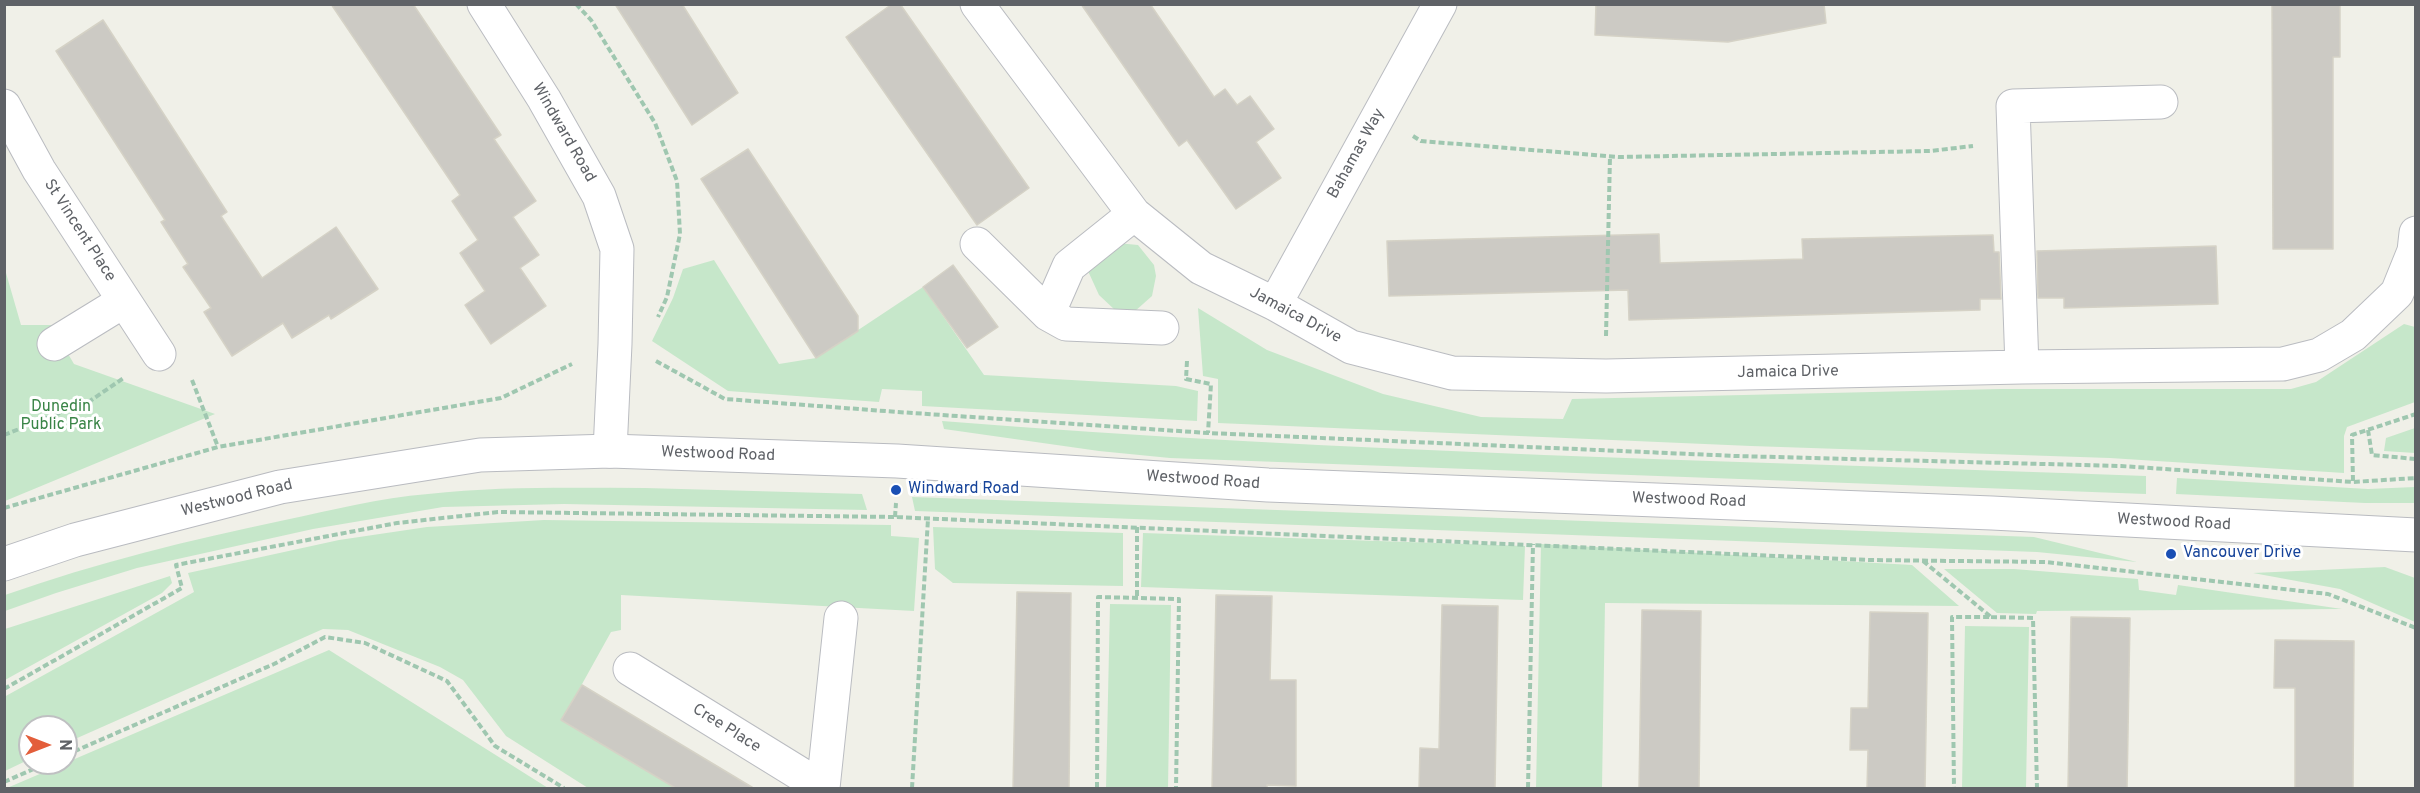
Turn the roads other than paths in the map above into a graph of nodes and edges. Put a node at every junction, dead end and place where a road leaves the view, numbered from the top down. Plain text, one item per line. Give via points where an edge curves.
1 (484, 4) edge
2 (977, 4) edge
3 (1440, 4) edge
4 (2161, 102) dead end
5 (4, 106) edge
6 (1134, 214) junction
7 (2415, 233) edge
8 (977, 244) dead end
9 (2406, 298) edge
10 (124, 301) junction
11 (1275, 304) junction
12 (1048, 314) junction
13 (1162, 328) dead end
14 (54, 345) dead end
15 (159, 354) road end
16 (2022, 367) junction
17 (610, 451) junction
18 (2415, 535) edge
19 (4, 564) edge
20 (841, 618) dead end
21 (630, 669) dead end
22 (823, 789) edge

1 - 17 street, Windward Road via 599,196 616,249 626,347
2 - 6 street, Jamaica Drive
3 - 11 street, Bahamas Way
4 - 16 street via 2013,106
5 - 10 street, St Vincent Place via 39,170
6 - 11 street, Jamaica Drive via 1201,268
6 - 12 street via 1069,266
7 - 9 street, Jamaica Drive
8 - 12 street
9 - 16 street, Jamaica Drive via 2319,355 2283,364
10 - 14 street
10 - 15 street, St Vincent Place
11 - 16 street, Jamaica Drive via 1351,347 1452,373 1606,376
12 - 13 street via 1066,324
17 - 18 street, Westwood Road via 897,461 1268,485 1992,513
17 - 19 street, Westwood Road via 480,454 280,487 75,540
20 - 22 street, Cree Place
21 - 22 street, Cree Place

